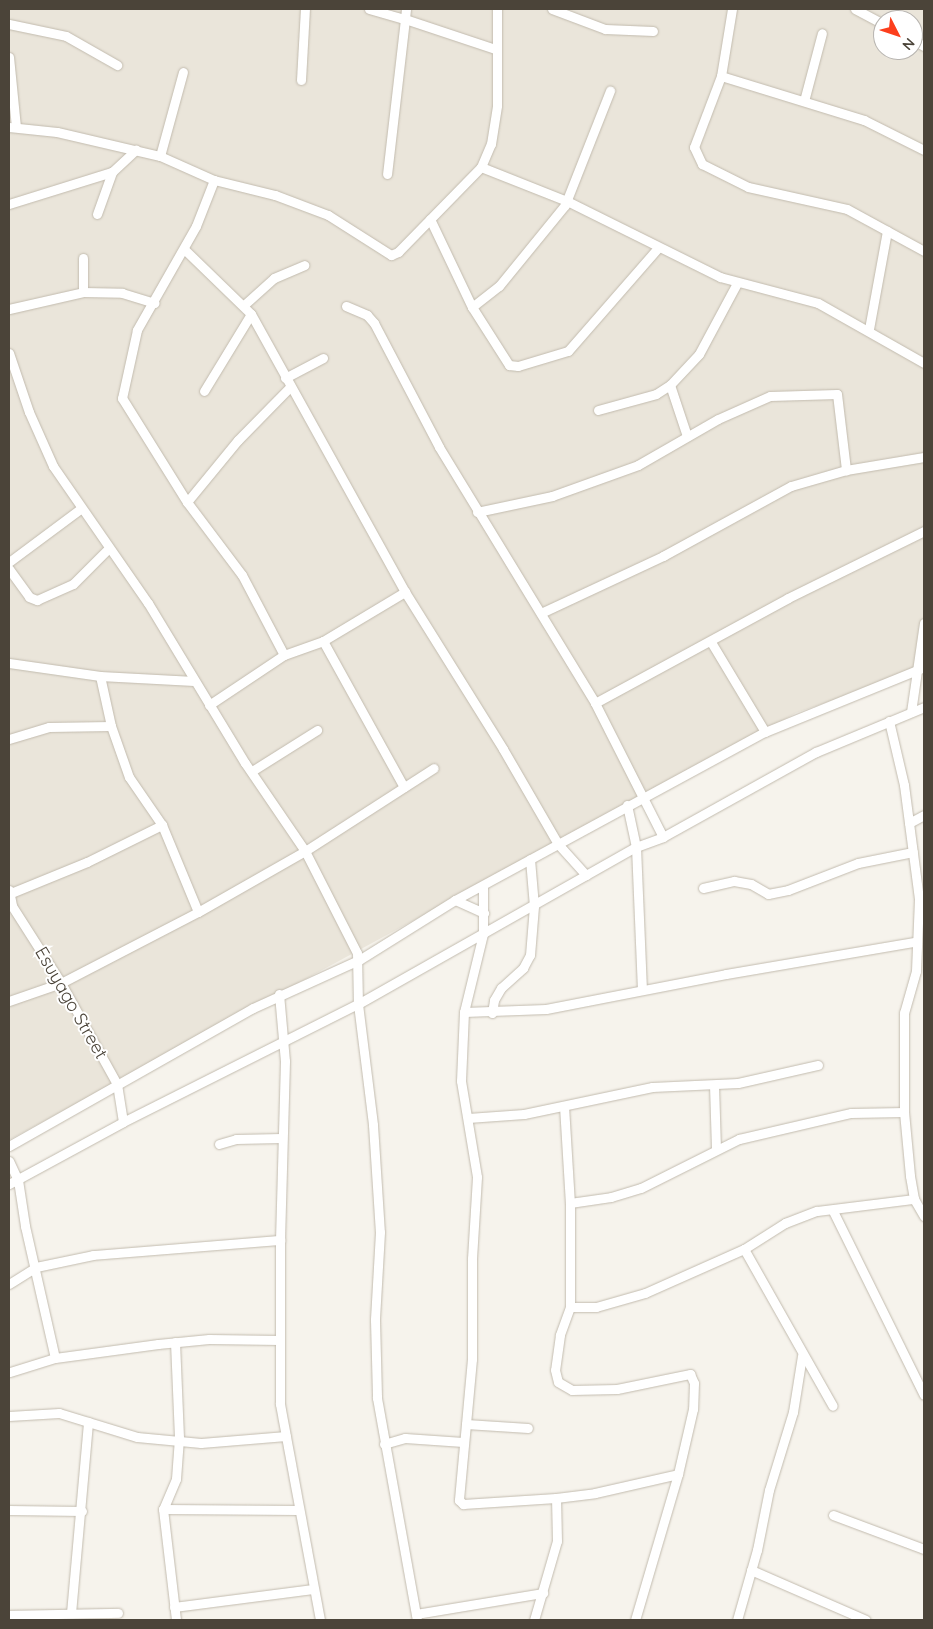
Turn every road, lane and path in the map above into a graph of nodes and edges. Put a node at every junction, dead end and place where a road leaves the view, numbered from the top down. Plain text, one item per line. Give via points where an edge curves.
1 (306, 9) edge
2 (369, 9) edge
3 (406, 9) edge
4 (496, 9) edge
5 (552, 9) edge
6 (732, 9) edge
7 (855, 9) edge
8 (405, 19) junction
9 (873, 19) edge
10 (9, 24) edge
11 (653, 31) dead end
12 (822, 33) dead end
13 (495, 49) junction
14 (9, 57) edge
15 (116, 65) dead end
16 (183, 72) dead end
17 (721, 76) junction
18 (301, 80) dead end
19 (610, 91) dead end
20 (804, 101) junction
21 (12, 127) edge
22 (136, 150) junction
23 (924, 150) edge
24 (160, 156) junction
25 (481, 166) junction
26 (112, 172) junction
27 (387, 174) dead end
28 (214, 180) junction
29 (567, 201) junction
30 (9, 204) edge
31 (97, 214) dead end
32 (430, 219) junction
33 (887, 231) junction
34 (658, 248) junction
35 (184, 249) junction
36 (924, 251) edge
37 (83, 258) dead end
38 (304, 265) dead end
39 (737, 283) junction
40 (83, 292) junction
41 (154, 303) junction
42 (244, 305) junction
43 (346, 306) dead end
44 (472, 307) junction
45 (9, 309) edge
46 (251, 314) junction
47 (868, 329) junction
48 (9, 354) edge
49 (322, 358) dead end
50 (924, 363) edge
51 (285, 378) junction
52 (670, 385) junction
53 (290, 387) junction
54 (204, 391) dead end
55 (598, 410) dead end
56 (687, 436) junction
57 (924, 457) edge
58 (846, 470) junction
59 (187, 502) junction
60 (80, 509) junction
61 (477, 512) junction
62 (924, 530) edge
63 (109, 548) junction
64 (9, 562) edge
65 (9, 569) edge
66 (405, 592) junction
67 (541, 613) junction
68 (924, 623) edge
69 (323, 641) junction
70 (710, 642) junction
71 (284, 655) junction
72 (9, 663) edge
73 (920, 668) edge
74 (100, 676) junction
75 (194, 681) junction
76 (595, 703) junction
77 (209, 705) junction
78 (924, 707) edge
79 (911, 712) junction
80 (890, 721) junction
81 (111, 726) junction
82 (317, 730) dead end
83 (765, 732) junction
84 (9, 739) edge
85 (434, 768) dead end
86 (252, 771) junction
87 (404, 787) junction
88 (642, 798) junction
89 (627, 805) junction
90 (924, 815) edge
91 (910, 823) junction
92 (162, 825) junction
93 (663, 837) junction
94 (558, 844) junction
95 (636, 847) junction
96 (305, 851) junction
97 (913, 852) junction
98 (530, 859) junction
99 (586, 875) junction
100 (483, 887) junction
101 (703, 888) dead end
102 (10, 891) edge
103 (921, 898) edge
104 (456, 900) junction
105 (10, 906) edge
106 (534, 906) junction
107 (198, 912) junction
108 (484, 913) junction
109 (483, 934) junction
110 (914, 942) junction
111 (359, 960) junction
112 (62, 983) junction
113 (642, 990) junction
114 (279, 994) junction
115 (9, 1001) edge
116 (358, 1004) junction
117 (464, 1012) junction
118 (492, 1013) junction
119 (284, 1042) junction
120 (818, 1065) dead end
121 (117, 1084) junction
122 (714, 1085) junction
123 (564, 1106) junction
124 (904, 1112) junction
125 (468, 1118) junction
126 (124, 1122) junction
127 (281, 1138) junction
128 (219, 1144) dead end
129 (9, 1146) edge
130 (716, 1148) junction
131 (9, 1161) edge
132 (13, 1181) edge
133 (914, 1198) junction
134 (570, 1203) junction
135 (833, 1211) junction
136 (924, 1216) edge
137 (280, 1240) junction
138 (744, 1249) junction
139 (36, 1267) junction
140 (9, 1284) edge
141 (570, 1308) junction
142 (279, 1340) junction
143 (175, 1342) junction
144 (802, 1356) junction
145 (55, 1358) junction
146 (10, 1372) edge
147 (924, 1395) edge
148 (833, 1406) dead end
149 (9, 1416) edge
150 (88, 1422) junction
151 (466, 1424) junction
152 (528, 1428) dead end
153 (286, 1436) junction
154 (179, 1438) junction
155 (463, 1442) junction
156 (384, 1444) junction
157 (678, 1474) junction
158 (556, 1498) junction
159 (9, 1510) edge
160 (163, 1510) junction
161 (298, 1510) junction
162 (82, 1511) junction
163 (833, 1515) dead end
164 (924, 1549) edge
165 (751, 1570) junction
166 (313, 1589) junction
167 (543, 1593) junction
168 (174, 1607) junction
169 (71, 1613) junction
170 (118, 1613) dead end
171 (9, 1615) edge
172 (38, 1617) edge
173 (417, 1617) edge
174 (176, 1620) edge
175 (320, 1620) edge
176 (534, 1620) edge
177 (635, 1620) edge
178 (737, 1620) edge
179 (866, 1620) edge

1 - 18 street
2 - 8 street
3 - 8 street
4 - 13 street
5 - 11 street via 606,29
6 - 17 street
7 - 9 street
8 - 13 street
8 - 27 street
10 - 15 street via 66,36
12 - 20 street
13 - 25 street via 497,117 491,144
14 - 21 street
16 - 24 street
17 - 20 street
17 - 33 street via 694,147 702,164 748,187 847,209
19 - 29 street
20 - 23 street via 864,120
21 - 22 street via 58,132
22 - 24 street
22 - 26 street
24 - 28 street
25 - 29 street
25 - 32 street
26 - 30 street
26 - 31 street
28 - 32 street via 275,195 328,215 391,255 398,252
28 - 35 street
29 - 34 street
29 - 44 street via 498,286
32 - 44 street
33 - 36 street
33 - 47 street
34 - 39 street
34 - 44 street via 565,352 509,365
35 - 41 street
35 - 42 street
37 - 40 street
38 - 42 street via 274,278
39 - 47 street via 808,298
39 - 52 street via 699,354
40 - 41 street via 122,293
40 - 45 street
41 - 59 street via 133,342 122,398
42 - 46 street
43 - 61 street via 367,315 374,323
46 - 51 street
46 - 54 street
47 - 50 street
48 - 60 street via 44,451
49 - 51 street
51 - 53 street
52 - 55 street via 656,394
52 - 56 street
53 - 59 street via 238,440
53 - 66 street via 330,452
56 - 58 street via 770,396 838,394
56 - 61 street via 638,465 552,496
57 - 58 street
58 - 67 street via 791,486 663,556
59 - 71 street via 242,575
60 - 63 street
60 - 64 street
61 - 67 street
62 - 70 street via 788,598
63 - 65 street via 72,584 37,600 29,597
63 - 75 street via 148,604
66 - 69 street
66 - 94 street
67 - 76 street
68 - 73 street
69 - 71 street
69 - 87 street
70 - 76 street
70 - 83 street
71 - 77 street
72 - 74 street
73 - 79 street
73 - 83 street
74 - 75 street
74 - 81 street
75 - 77 street
76 - 88 street
77 - 86 street
78 - 79 street
79 - 80 street
80 - 91 street
80 - 93 street via 816,752
81 - 84 street via 49,727
81 - 92 street via 129,777
82 - 86 street
83 - 88 street
85 - 87 street
86 - 96 street
87 - 96 street
88 - 89 street
88 - 93 street
89 - 94 street
89 - 95 street
90 - 91 street
91 - 97 street
92 - 102 street via 87,862
92 - 107 street
93 - 95 street
94 - 98 street
94 - 99 street
95 - 99 street
95 - 113 street
96 - 107 street
96 - 111 street
97 - 101 street via 858,863 768,894 751,884 734,881
97 - 103 street
98 - 100 street
98 - 106 street
99 - 106 street
100 - 104 street
100 - 108 street
102 - 105 street, Esuyago Street
103 - 110 street
104 - 108 street
104 - 111 street
105 - 112 street, Esuyago Street
106 - 109 street
106 - 118 street via 530,955 522,968 501,988 494,1000
107 - 112 street
108 - 109 street
109 - 116 street
109 - 117 street
110 - 113 street
110 - 124 street via 916,971 904,1013
111 - 114 street
111 - 116 street
112 - 115 street
112 - 121 street, Esuyago Street
113 - 118 street via 546,1009
114 - 119 street
114 - 121 street
116 - 119 street
116 - 156 street via 372,1117 380,1232 375,1320 376,1398
117 - 118 street
117 - 125 street via 461,1080
119 - 126 street
119 - 127 street
120 - 122 street
121 - 126 street, Esuyago Street
121 - 129 street
122 - 123 street via 639,1089
122 - 130 street
123 - 125 street via 524,1114
123 - 134 street
124 - 130 street via 835,1116
124 - 133 street
125 - 151 street via 477,1177 472,1259 472,1360
126 - 132 street
127 - 128 street via 236,1138
127 - 137 street
130 - 134 street via 641,1188 611,1197
131 - 132 street
132 - 139 street
133 - 135 street
133 - 136 street
134 - 141 street
135 - 138 street via 817,1211 785,1223
135 - 147 street
137 - 139 street via 92,1255
137 - 142 street
138 - 141 street via 645,1293 596,1307
138 - 144 street
139 - 140 street
139 - 145 street
141 - 157 street via 560,1335 555,1370 558,1382 565,1387 572,1390 617,1389 690,1374 694,1383 693,1409
142 - 143 street
142 - 153 street via 280,1404
143 - 145 street
143 - 154 street
144 - 148 street
144 - 165 street via 794,1412 769,1490
145 - 146 street
149 - 150 street via 58,1412
150 - 154 street via 137,1437
150 - 162 street
151 - 152 street
151 - 155 street
153 - 154 street via 201,1443
153 - 161 street via 295,1473
154 - 160 street via 176,1479
155 - 156 street via 405,1438
155 - 158 street via 459,1500 463,1504
156 - 173 street
157 - 158 street via 595,1493
157 - 177 street
158 - 167 street via 557,1541
159 - 162 street
160 - 161 street
160 - 168 street
161 - 166 street
162 - 169 street
163 - 164 street
165 - 178 street
165 - 179 street
166 - 168 street
166 - 175 street
167 - 173 street
167 - 176 street
168 - 174 street
169 - 170 street
169 - 172 street
171 - 172 street

